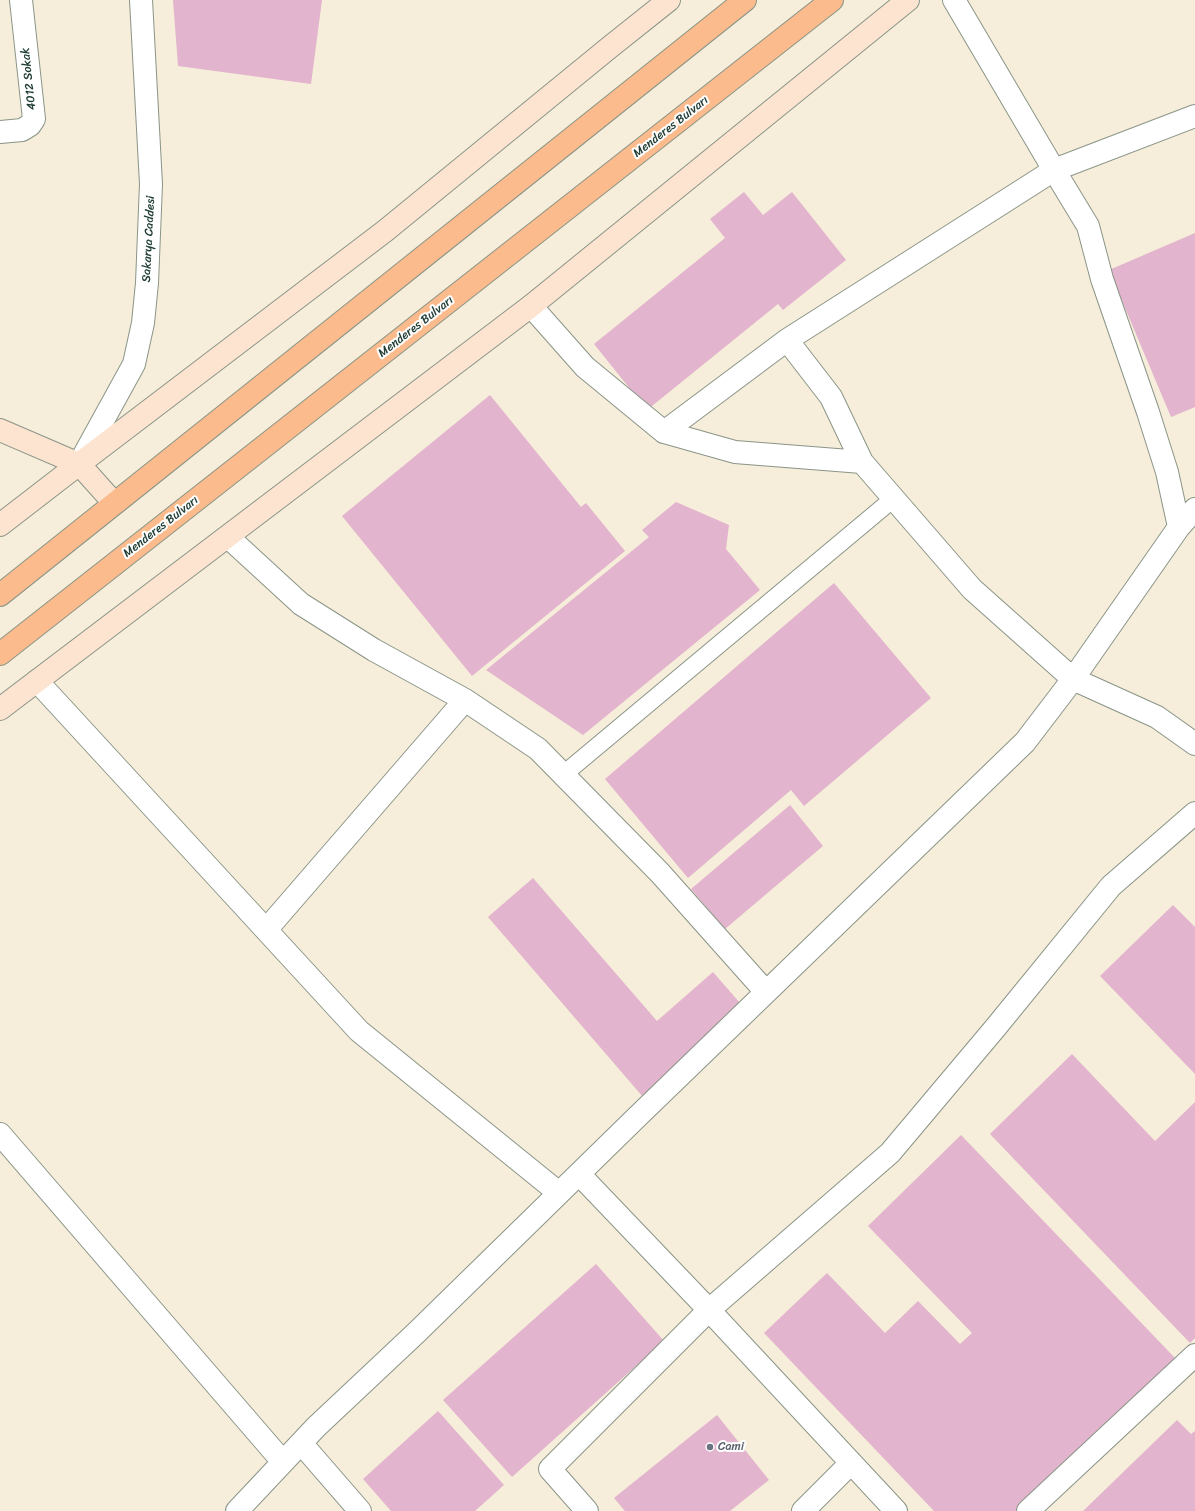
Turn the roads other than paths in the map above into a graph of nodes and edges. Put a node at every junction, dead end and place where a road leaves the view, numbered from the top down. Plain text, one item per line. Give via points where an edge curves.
1 (21, 0) edge
2 (141, 0) edge
3 (669, 0) edge
4 (745, 0) edge
5 (832, 0) edge
6 (908, 0) edge
7 (954, 0) edge
8 (1195, 116) edge
9 (0, 132) edge
10 (1054, 170) junction
11 (531, 306) junction
12 (787, 340) junction
13 (0, 430) edge
14 (664, 432) junction
15 (862, 462) junction
16 (79, 464) junction
17 (893, 499) junction
18 (114, 503) junction
19 (1195, 509) edge
20 (0, 525) edge
21 (1179, 527) junction
22 (228, 537) junction
23 (0, 594) edge
24 (0, 654) edge
25 (1074, 679) junction
26 (37, 681) junction
27 (465, 700) junction
28 (0, 709) edge
29 (1195, 744) edge
30 (564, 774) junction
31 (1195, 813) edge
32 (266, 930) junction
33 (766, 992) junction
34 (0, 1134) edge
35 (579, 1174) junction
36 (559, 1193) junction
37 (709, 1310) junction
38 (1195, 1355) edge
39 (301, 1443) junction
40 (283, 1462) junction
41 (851, 1463) junction
42 (237, 1511) edge
43 (360, 1511) edge
44 (587, 1511) edge
45 (803, 1511) edge
46 (896, 1511) edge
47 (1028, 1511) edge

1 - 9 street, 4012 Sokak via 34,119 22,130
2 - 16 street, Sakarya Caddesi via 151,184 143,323 134,364
3 - 16 main road via 385,231
4 - 18 main road
5 - 24 main road, Menderes Bulvarı
6 - 11 main road
7 - 10 street
8 - 10 street
10 - 12 street
10 - 21 street via 1088,226 1102,278 1167,472
11 - 14 street via 586,367
11 - 22 main road
12 - 14 street
12 - 15 street via 831,397
13 - 16 main road
14 - 15 street via 735,452
15 - 17 street
16 - 18 main road
16 - 20 main road
17 - 25 street via 972,589
17 - 30 lane
18 - 23 main road
19 - 21 street
21 - 25 street
22 - 26 main road
22 - 27 street via 301,604 374,650
25 - 29 street via 1158,717
25 - 33 street via 1025,742
26 - 28 main road
26 - 32 street
27 - 30 street via 538,749
27 - 32 street
30 - 33 street via 660,873
31 - 37 street via 1110,886 890,1153
32 - 36 street via 359,1031
33 - 35 street
34 - 40 street
35 - 36 street
35 - 37 street
36 - 39 street
37 - 41 street
37 - 44 street via 550,1469
38 - 47 street
39 - 40 street
39 - 43 street
40 - 42 street
41 - 45 street
41 - 46 street

